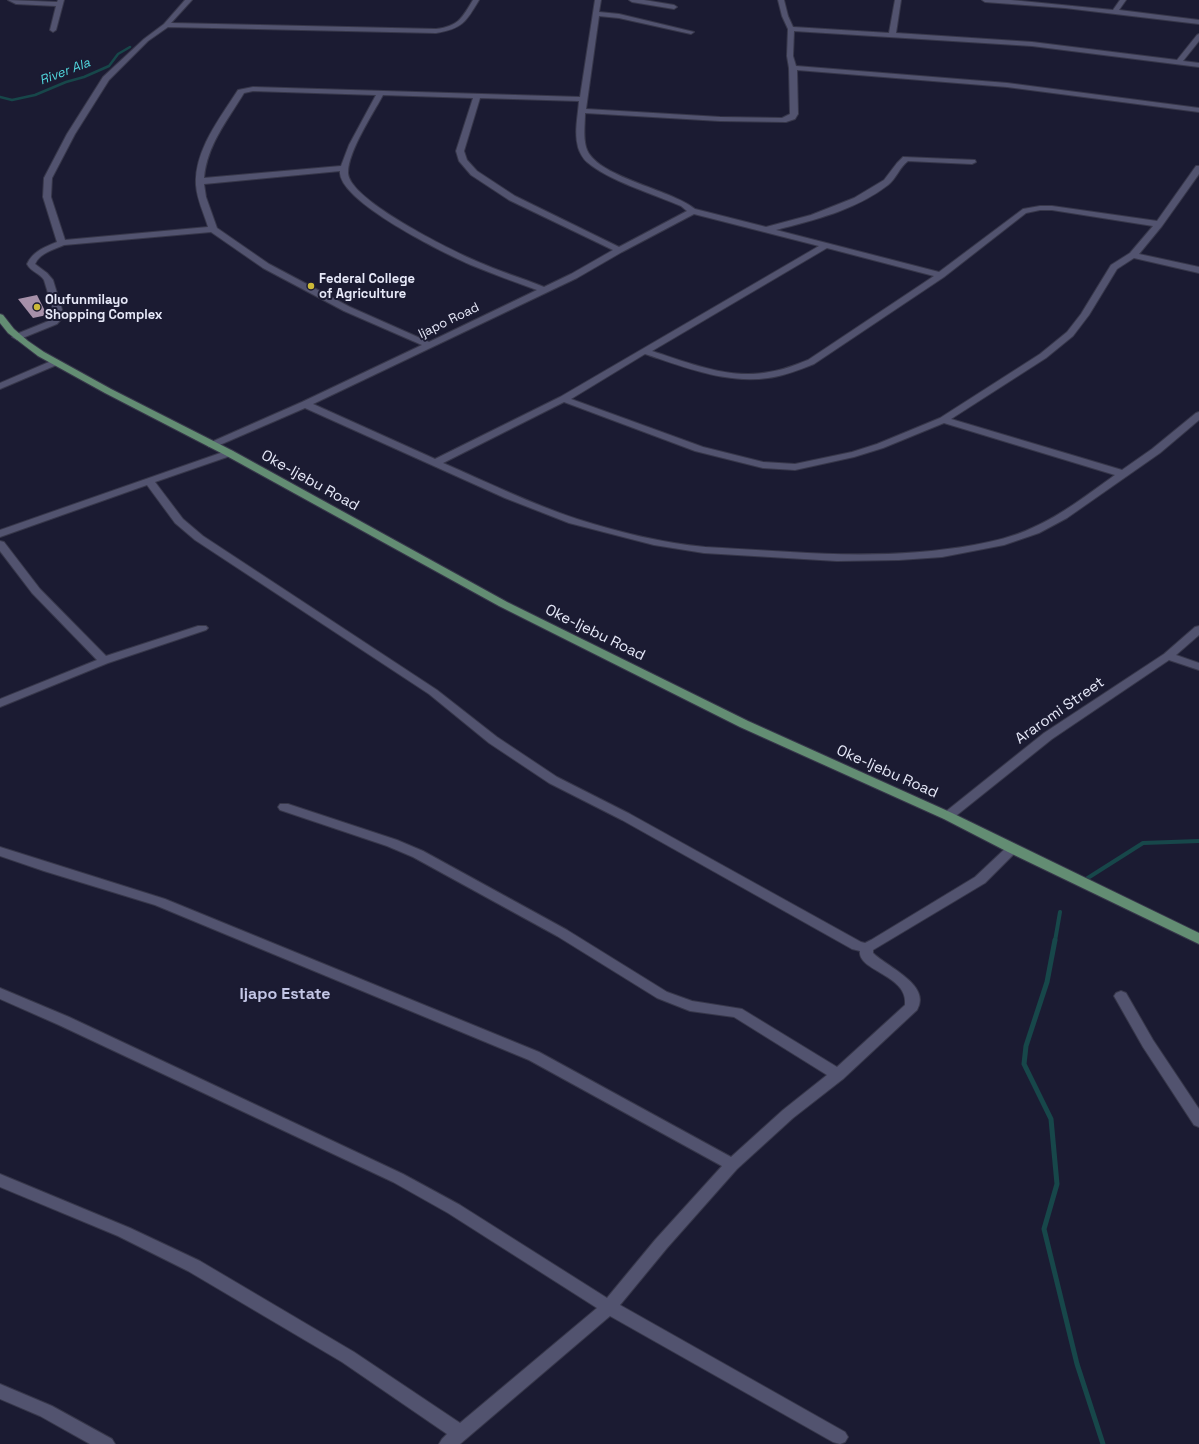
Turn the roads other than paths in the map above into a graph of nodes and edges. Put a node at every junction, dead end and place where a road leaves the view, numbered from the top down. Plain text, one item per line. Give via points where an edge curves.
1 (11, 0) edge
2 (189, 0) edge
3 (476, 0) edge
4 (598, 0) edge
5 (632, 0) edge
6 (781, 0) edge
7 (898, 0) edge
8 (985, 0) edge
9 (1123, 0) edge
10 (60, 2) edge
11 (674, 7) dead end
12 (1114, 11) junction
13 (596, 14) junction
14 (1199, 22) edge
15 (166, 25) junction
16 (791, 29) junction
17 (53, 30) dead end
18 (691, 32) dead end
19 (892, 35) junction
20 (1199, 36) edge
21 (1179, 62) junction
22 (1199, 65) edge
23 (793, 68) junction
24 (381, 92) junction
25 (477, 96) junction
26 (583, 99) junction
27 (1199, 110) edge
28 (582, 111) junction
29 (972, 162) dead end
30 (344, 168) junction
31 (1199, 168) edge
32 (200, 181) junction
33 (692, 211) junction
34 (1159, 224) junction
35 (213, 229) junction
36 (768, 230) junction
37 (62, 243) junction
38 (826, 245) junction
39 (619, 250) junction
40 (1133, 254) junction
41 (1199, 270) edge
42 (941, 275) junction
43 (545, 290) junction
44 (1, 321) edge
45 (17, 336) junction
46 (428, 344) junction
47 (644, 351) junction
48 (56, 362) junction
49 (0, 386) edge
50 (563, 399) junction
51 (305, 404) junction
52 (1199, 415) edge
53 (943, 420) junction
54 (212, 445) junction
55 (229, 453) junction
56 (435, 463) junction
57 (1123, 474) junction
58 (148, 481) junction
59 (0, 534) edge
60 (0, 544) edge
61 (202, 628) dead end
62 (1199, 629) edge
63 (1168, 656) junction
64 (104, 661) junction
65 (1199, 667) edge
66 (0, 703) edge
67 (284, 807) dead end
68 (948, 816) junction
69 (1013, 849) junction
70 (0, 851) edge
71 (1199, 939) edge
72 (867, 948) junction
73 (0, 993) edge
74 (1121, 996) dead end
75 (838, 1074) junction
76 (1199, 1121) edge
77 (732, 1165) junction
78 (0, 1180) edge
79 (608, 1307) junction
80 (0, 1391) edge
81 (460, 1433) junction
82 (839, 1437) dead end
83 (106, 1444) edge
84 (448, 1444) edge

1 - 10 street
2 - 15 street
3 - 15 street via 461,24 447,30 436,31
4 - 13 street
5 - 11 street
6 - 16 street via 784,16
7 - 19 street
8 - 12 street
9 - 12 street
10 - 17 street
12 - 14 street
13 - 18 street via 620,16
13 - 26 street
15 - 37 street via 146,40 106,79 71,134 48,178 47,197
16 - 19 street
16 - 23 street via 790,56
19 - 21 street via 1032,44
20 - 21 street
21 - 22 street
23 - 27 street via 1007,85
23 - 28 street via 794,114 788,120
24 - 25 street
24 - 30 street via 345,161
24 - 32 street via 244,90 210,142 202,163
25 - 26 street
25 - 39 street via 460,151 463,161 474,173 512,198
26 - 28 street
28 - 33 street via 580,135 582,148 589,160 612,174 684,204
29 - 36 street via 906,159 886,183 875,190 810,218
30 - 32 street
30 - 43 street via 344,176 353,191 371,206 413,232 480,266
31 - 34 street
32 - 35 street via 202,197
33 - 36 street
33 - 39 street, Ijapo Road
34 - 40 street
34 - 42 street via 1059,209 1030,209 1023,211
35 - 37 street
35 - 46 street via 266,266 347,309
36 - 38 street
37 - 45 street via 36,256 31,264 45,275 50,283 60,316 54,322
38 - 42 street
38 - 47 street
39 - 43 street, Ijapo Road
40 - 41 street
40 - 53 street via 1114,267 1085,315 1070,334 1043,356
42 - 47 street via 811,362 788,372 750,377 727,375
43 - 46 street, Ijapo Road
44 - 45 main road, Oke-Ijebu Road
45 - 48 main road, Oke-Ijebu Road
46 - 51 street, Ijapo Road
47 - 50 street
48 - 49 street
48 - 54 main road, Oke-Ijebu Road
50 - 53 street via 699,449 763,465 795,467 825,462 880,446
50 - 56 street
51 - 54 street, Ijapo Road
51 - 56 street
52 - 57 street via 1156,451
53 - 57 street
54 - 55 main road, Oke-Ijebu Road
55 - 58 street
55 - 68 main road, Oke-Ijebu Road via 503,604 744,724
56 - 57 street via 516,499 573,521 615,533 704,550 837,558 942,554 1004,542 1035,531 1062,516
58 - 59 street
58 - 72 street via 179,521 199,538 433,692 493,740 553,780 633,821 856,946
60 - 64 street via 36,591
61 - 64 street
62 - 63 street, Araromi Street
63 - 65 street
63 - 68 street, Araromi Street via 1048,736
64 - 66 street
67 - 75 street via 418,854 562,933 662,995 690,1006 743,1016
68 - 69 main road, Oke-Ijebu Road
69 - 71 main road, Oke-Ijebu Road
69 - 72 street via 976,882
70 - 77 street via 160,902 534,1056
72 - 75 street via 866,954 902,980 912,992 914,1000 912,1006
73 - 79 street via 398,1178 454,1208
74 - 76 street
75 - 77 street via 788,1114
77 - 79 street
78 - 81 street via 124,1232 194,1266 348,1357
79 - 81 street
79 - 82 street
80 - 83 street via 46,1411
81 - 84 street

